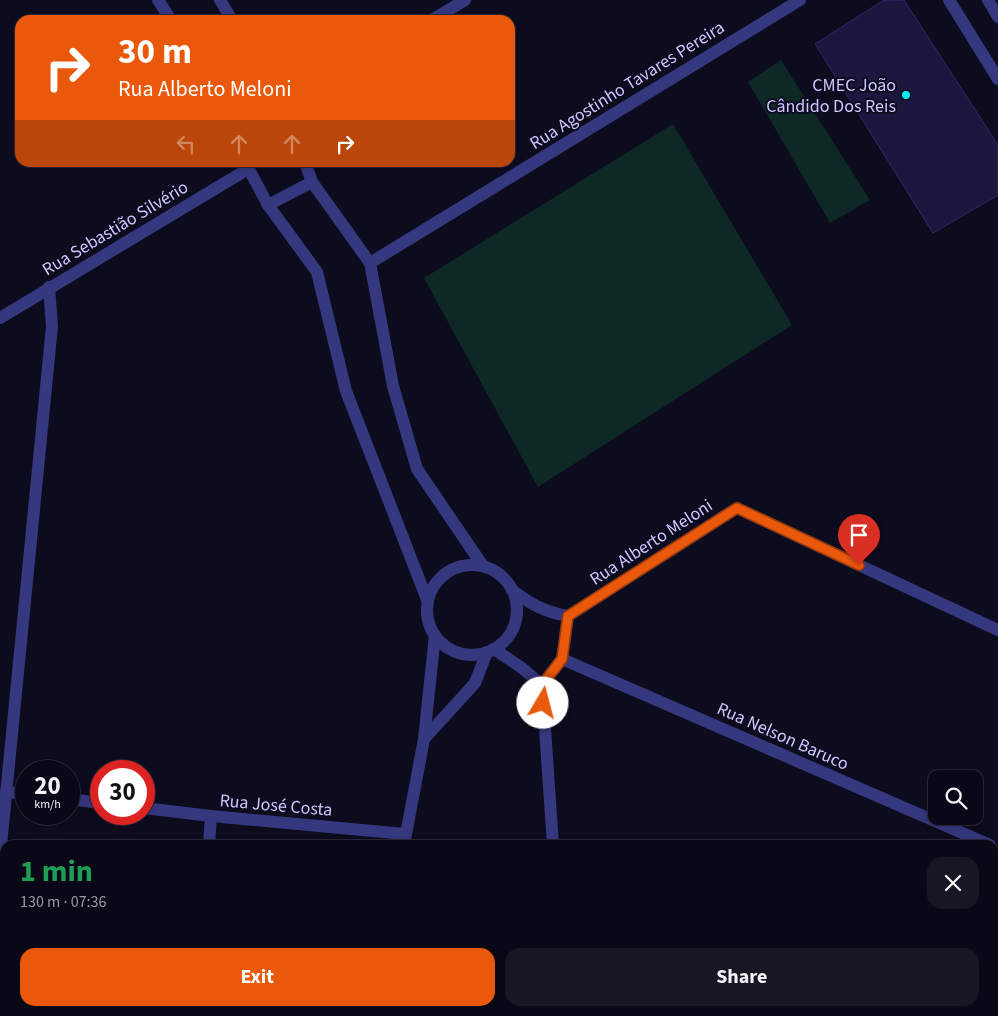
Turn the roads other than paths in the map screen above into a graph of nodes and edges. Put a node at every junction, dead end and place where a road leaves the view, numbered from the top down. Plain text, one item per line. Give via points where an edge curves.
1 (158, 0) edge
2 (220, 0) edge
3 (465, 0) edge
4 (800, 0) edge
5 (949, 0) edge
6 (988, 0) edge
7 (167, 15) edge
8 (229, 15) edge
9 (440, 15) edge
10 (998, 16) edge
11 (998, 79) edge
12 (244, 167) edge
13 (247, 167) edge
14 (307, 167) edge
15 (312, 182) junction
16 (268, 205) junction
17 (370, 263) junction
18 (49, 287) junction
19 (0, 318) edge
20 (483, 566) junction
21 (512, 590) junction
22 (428, 602) junction
23 (568, 616) junction
24 (998, 630) edge
25 (435, 635) junction
26 (491, 650) junction
27 (562, 659) junction
28 (542, 685) junction
29 (424, 739) junction
30 (6, 792) junction
31 (15, 793) edge
32 (155, 809) edge
33 (212, 816) junction
34 (405, 839) edge
35 (2, 840) edge
36 (210, 840) edge
37 (553, 840) edge
38 (978, 840) edge

1 - 7 street
2 - 8 street
3 - 9 street
4 - 17 street, Rua Agostinho Tavares Pereira
5 - 11 street
6 - 10 street
12 - 18 street, Rua Sebastião Silvério
13 - 16 street
14 - 15 street
15 - 16 street
15 - 17 street
16 - 22 street via 317,272 346,391
17 - 20 street via 393,386 417,469
18 - 19 street, Rua Sebastião Silvério
18 - 30 street via 52,326
20 - 21 street via 505,579
20 - 22 street via 464,566 444,574 431,591
21 - 23 street via 530,604 550,613
21 - 26 street via 516,616 512,629
22 - 25 street via 427,614
23 - 24 street, Rua Alberto Meloni via 737,508
23 - 27 street
25 - 26 street via 452,651 476,654
25 - 29 street
26 - 28 street via 522,668
26 - 29 street via 475,683
27 - 28 street
27 - 38 street, Rua Nelson Baruco
28 - 37 street
29 - 34 street
30 - 31 street
30 - 35 street
32 - 33 street, Rua José Costa
33 - 34 street, Rua José Costa
33 - 36 street

